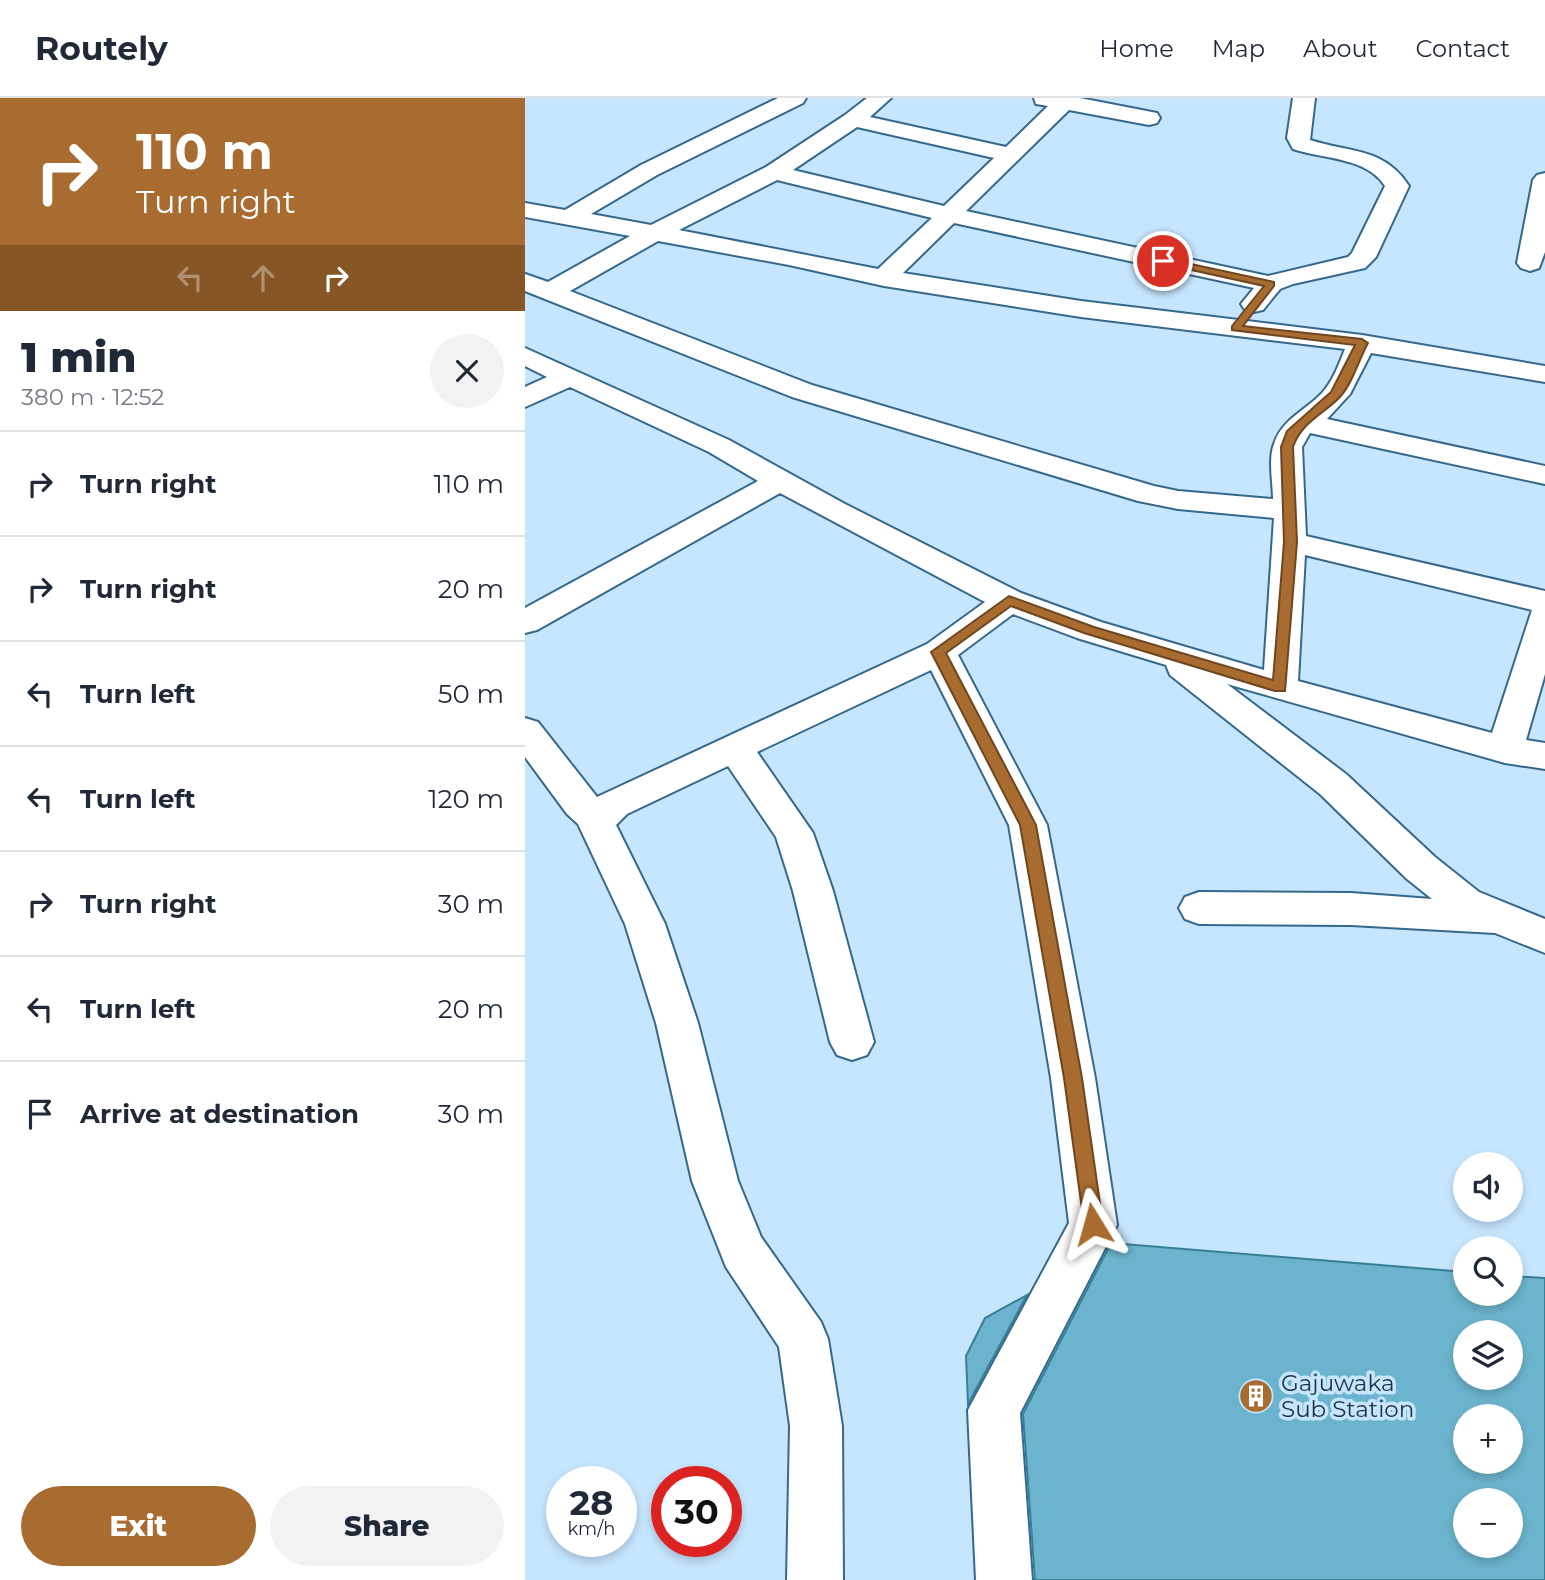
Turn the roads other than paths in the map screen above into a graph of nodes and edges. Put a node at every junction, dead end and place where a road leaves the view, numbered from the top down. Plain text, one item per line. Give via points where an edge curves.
1 (795, 98) edge
2 (880, 98) edge
3 (1040, 98) edge
4 (1304, 98) edge
5 (1067, 100) edge
6 (1149, 117) dead end
7 (853, 120) junction
8 (1011, 155) junction
9 (774, 172) junction
10 (1545, 180) edge
11 (525, 210) edge
12 (1543, 213) edge
13 (949, 215) junction
14 (568, 218) junction
15 (654, 233) junction
16 (1530, 263) dead end
17 (884, 278) junction
18 (1271, 284) junction
19 (537, 287) edge
20 (1236, 328) junction
21 (1362, 343) junction
22 (525, 356) edge
23 (1545, 373) edge
24 (569, 377) junction
25 (525, 398) edge
26 (1301, 422) junction
27 (1545, 475) edge
28 (780, 481) junction
29 (1289, 510) junction
30 (1290, 542) junction
31 (1009, 601) junction
32 (1545, 602) edge
33 (1545, 616) edge
34 (525, 622) edge
35 (939, 652) junction
36 (1163, 652) junction
37 (1280, 687) junction
38 (525, 731) edge
39 (734, 747) junction
40 (1505, 750) junction
41 (1545, 756) edge
42 (598, 820) junction
43 (1199, 908) dead end
44 (1503, 920) junction
45 (1545, 937) edge
46 (852, 1042) dead end
47 (815, 1580) edge
48 (1004, 1580) edge

1 - 14 street via 649,170
2 - 7 street
3 - 5 street
4 - 18 street via 1301,144 1361,159 1388,171 1397,186 1356,263
5 - 6 street
5 - 8 street
7 - 8 street
7 - 9 street
8 - 13 street
9 - 13 street
9 - 15 street
10 - 12 street
11 - 14 street
12 - 16 street
13 - 17 street
13 - 18 street
14 - 15 street
15 - 17 street
15 - 19 street
17 - 20 street
18 - 20 street
19 - 29 street via 802,391 1136,490 1178,500
20 - 21 street
21 - 23 street
21 - 26 street via 1336,394
22 - 24 street
24 - 25 street
24 - 28 street via 719,446
26 - 27 street
26 - 29 street via 1287,447
28 - 31 street
28 - 34 street
29 - 30 street
30 - 32 street
30 - 37 street
31 - 35 street
31 - 36 street
33 - 40 street
35 - 39 street
35 - 48 street via 1028,825 1073,1078 1093,1224 994,1410
36 - 37 street
36 - 44 street via 1333,783 1421,868 1465,903
37 - 40 street
38 - 42 street via 580,804
39 - 42 street via 614,804
39 - 46 street via 794,833
40 - 41 street
42 - 47 street via 599,832 645,924 677,1023 724,1205 743,1251 803,1339 816,1426
43 - 44 street via 1351,909
44 - 45 street

